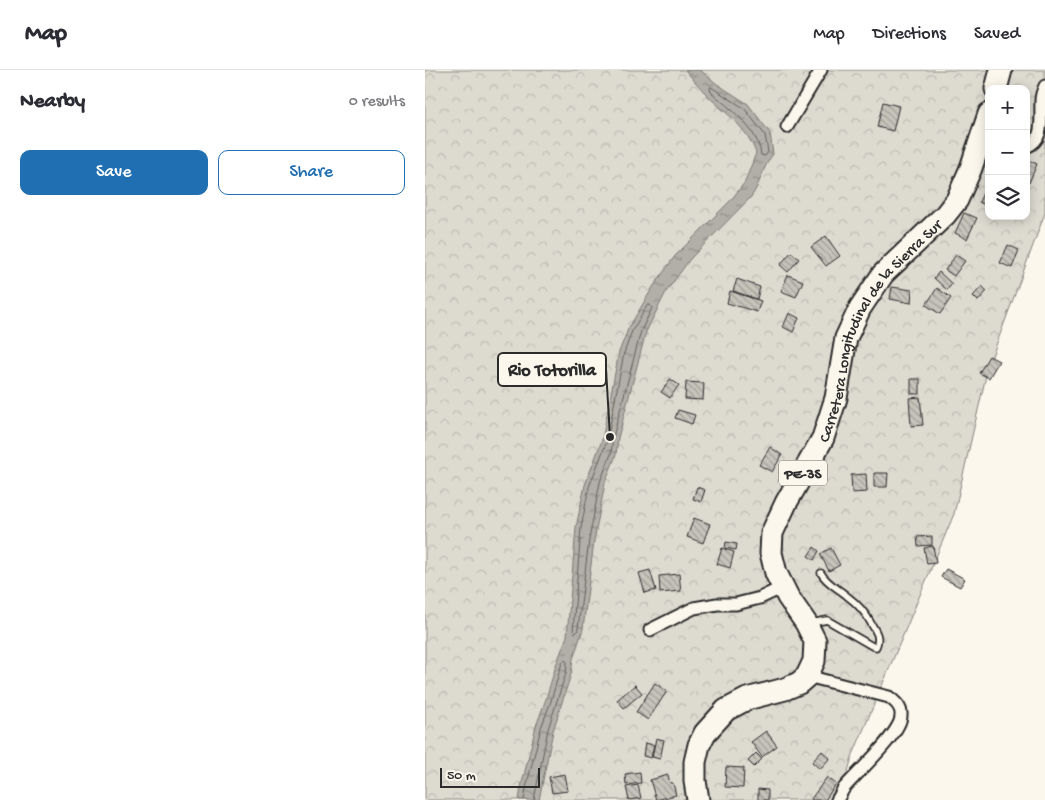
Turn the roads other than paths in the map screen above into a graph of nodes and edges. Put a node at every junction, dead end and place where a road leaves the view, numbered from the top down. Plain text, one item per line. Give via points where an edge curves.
1 (821, 70) edge
2 (1001, 70) edge
3 (998, 85) edge
4 (1045, 86) edge
5 (985, 126) edge
6 (787, 127) dead end
7 (1030, 146) edge
8 (821, 573) dead end
9 (783, 587) junction
10 (806, 623) junction
11 (650, 630) dead end
12 (807, 676) junction
13 (698, 800) edge
14 (837, 800) edge

1 - 6 street
2 - 3 highway
4 - 7 street via 1041,102 1043,135 1035,145
5 - 9 highway, Carretera Longitudinal de la Sierra Sur / PE-3S via 957,200 883,274 860,308 846,338 836,398 823,438 772,533 771,553
8 - 10 lane via 833,587 858,605 879,641 876,647 871,646 827,620
9 - 10 highway, Carretera Longitudinal de la Sierra Sur / PE-3S
9 - 11 street via 760,598 736,604 694,608
10 - 12 highway, Carretera Longitudinal de la Sierra Sur / PE-3S via 815,641 815,654
12 - 13 highway via 785,689 747,699 726,710 705,733 695,762
12 - 14 street via 889,697 899,705 902,717 887,742

